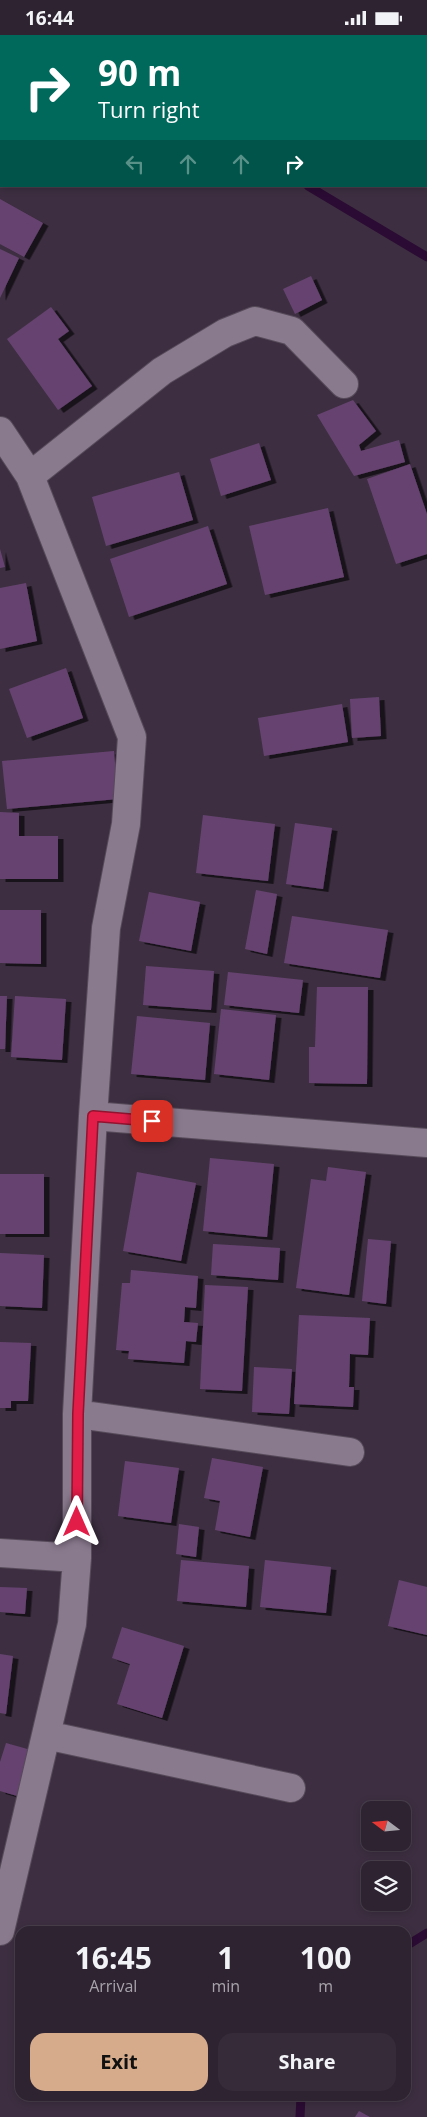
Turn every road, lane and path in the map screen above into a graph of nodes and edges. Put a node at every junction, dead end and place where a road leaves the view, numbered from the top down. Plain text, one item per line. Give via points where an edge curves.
1 (344, 384) dead end
2 (1, 433) edge
3 (30, 476) junction
4 (93, 1116) junction
5 (427, 1143) edge
6 (78, 1414) junction
7 (350, 1452) dead end
8 (0, 1553) edge
9 (77, 1558) junction
10 (46, 1735) junction
11 (290, 1788) dead end
12 (0, 1931) edge

1 - 3 street via 292,331 255,321 225,333 162,371
2 - 3 street
3 - 4 street via 132,737 126,824 106,928
4 - 5 street
4 - 6 street
6 - 7 street
6 - 9 street
8 - 9 street
9 - 10 street via 72,1624
10 - 11 street
10 - 12 street

